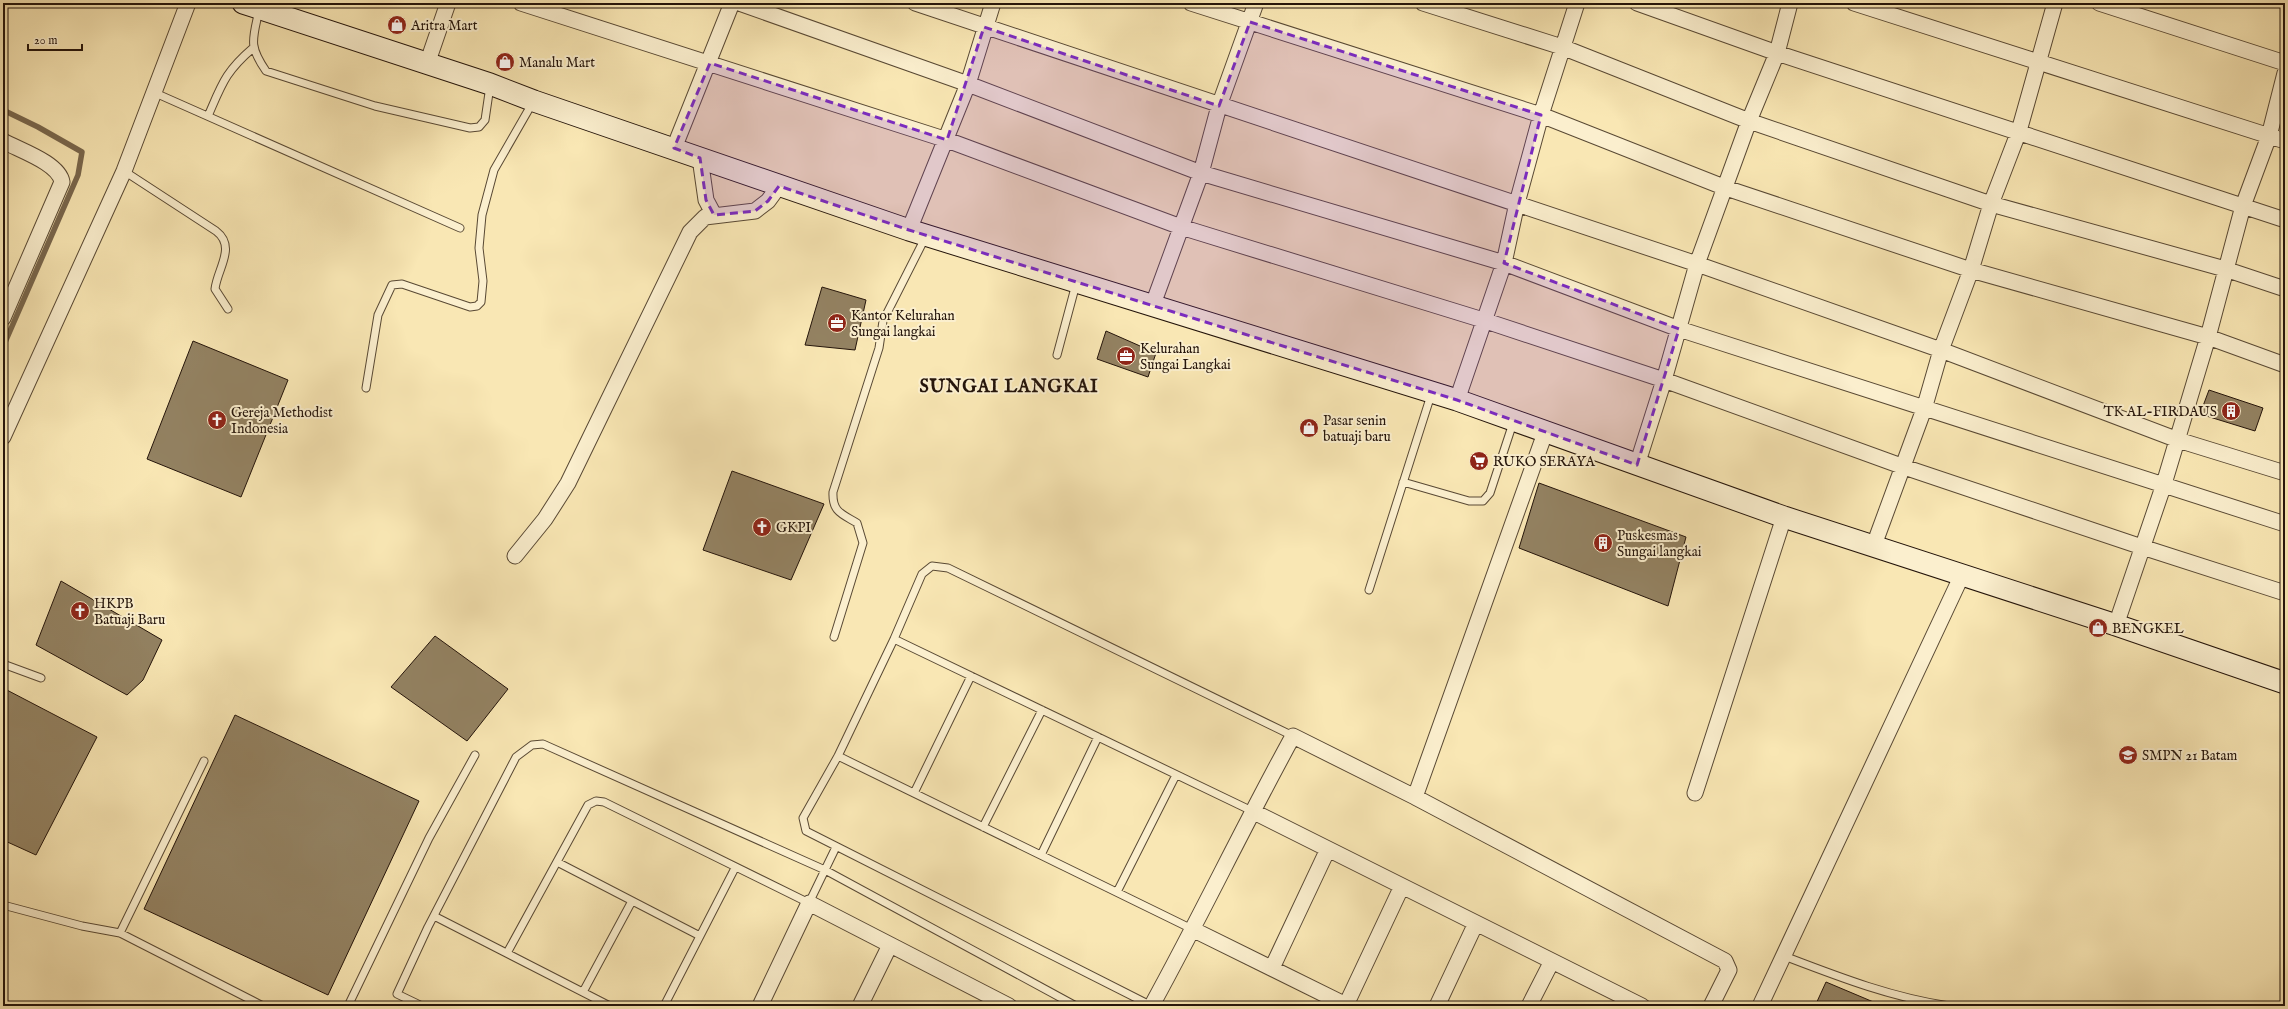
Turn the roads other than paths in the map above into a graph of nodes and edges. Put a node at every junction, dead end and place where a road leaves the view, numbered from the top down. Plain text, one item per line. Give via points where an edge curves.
1 (188, 3) edge
2 (448, 3) edge
3 (521, 3) edge
4 (732, 3) edge
5 (739, 3) edge
6 (915, 3) edge
7 (993, 3) edge
8 (1191, 3) edge
9 (1256, 3) edge
10 (1423, 3) edge
11 (1577, 3) edge
12 (1637, 3) edge
13 (1790, 3) edge
14 (1854, 3) edge
15 (2055, 3) edge
16 (2099, 3) edge
17 (252, 5) edge
18 (1250, 22) junction
19 (984, 27) junction
20 (1562, 47) junction
21 (253, 48) junction
22 (1777, 53) junction
23 (2039, 62) junction
24 (710, 63) junction
25 (2285, 63) edge
26 (427, 64) junction
27 (2285, 73) edge
28 (490, 84) junction
29 (968, 84) junction
30 (153, 92) junction
31 (534, 101) junction
32 (1219, 106) junction
33 (1541, 115) junction
34 (208, 116) junction
35 (1749, 120) junction
36 (2019, 131) junction
37 (2269, 136) junction
38 (947, 140) junction
39 (3, 141) edge
40 (2285, 141) edge
41 (674, 148) junction
42 (700, 158) junction
43 (124, 171) junction
44 (1200, 173) junction
45 (779, 186) junction
46 (1726, 188) junction
47 (1517, 203) junction
48 (1991, 204) junction
49 (2243, 206) junction
50 (714, 215) junction
51 (2285, 220) edge
52 (1181, 227) junction
53 (460, 228) dead end
54 (917, 233) junction
55 (1504, 263) junction
56 (1697, 264) junction
57 (2225, 269) junction
58 (1972, 270) junction
59 (1076, 282) junction
60 (2285, 289) edge
61 (1152, 307) junction
62 (228, 309) dead end
63 (3, 318) edge
64 (1483, 320) junction
65 (1679, 329) junction
66 (2208, 337) junction
67 (1941, 350) junction
68 (1057, 356) dead end
69 (2285, 365) edge
70 (1664, 380) junction
71 (366, 388) dead end
72 (1431, 392) junction
73 (1457, 400) junction
74 (1924, 409) junction
75 (1513, 420) junction
76 (1545, 433) junction
77 (3, 437) edge
78 (2178, 440) junction
79 (1637, 466) junction
80 (1904, 467) junction
81 (2285, 473) edge
82 (1403, 482) junction
83 (2163, 487) junction
84 (1784, 517) junction
85 (2285, 524) edge
86 (1874, 545) junction
87 (2142, 548) junction
88 (515, 556) dead end
89 (1962, 575) junction
90 (1369, 590) dead end
91 (2285, 593) edge
92 (2116, 625) junction
93 (834, 637) dead end
94 (894, 639) junction
95 (3, 664) edge
96 (971, 676) junction
97 (41, 678) dead end
98 (2285, 683) edge
99 (1042, 710) junction
100 (1293, 736) junction
101 (1098, 737) junction
102 (475, 755) dead end
103 (838, 756) junction
104 (204, 761) dead end
105 (1176, 775) junction
106 (914, 793) junction
107 (1695, 793) dead end
108 (1414, 797) junction
109 (1252, 811) junction
110 (983, 827) junction
111 (836, 847) junction
112 (1328, 850) junction
113 (1041, 855) junction
114 (557, 862) junction
115 (735, 868) junction
116 (824, 870) junction
117 (1402, 886) junction
118 (1117, 892) junction
119 (632, 901) junction
120 (809, 903) junction
121 (3, 905) edge
122 (434, 916) junction
123 (1476, 923) junction
124 (1194, 930) junction
125 (120, 933) junction
126 (700, 936) junction
127 (890, 945) junction
128 (507, 953) junction
129 (1784, 956) junction
130 (1552, 961) junction
131 (1272, 968) junction
132 (583, 992) junction
133 (263, 1006) edge
134 (348, 1006) edge
135 (422, 1006) edge
136 (610, 1006) edge
137 (664, 1006) edge
138 (760, 1006) edge
139 (860, 1006) edge
140 (1008, 1006) edge
141 (1076, 1006) edge
142 (1153, 1006) edge
143 (1347, 1006) edge
144 (1437, 1006) edge
145 (1529, 1006) edge
146 (1642, 1006) edge
147 (1711, 1006) edge
148 (1760, 1006) edge
149 (1949, 1006) edge

1 - 30 street
2 - 26 street
3 - 24 street
4 - 24 street
5 - 29 street
6 - 19 street
7 - 19 street
8 - 18 street
9 - 18 street
10 - 20 street
11 - 20 street
12 - 22 street
13 - 22 street
14 - 23 street
15 - 23 street
16 - 25 street
17 - 21 lane
17 - 26 street
18 - 32 street
18 - 33 street
19 - 29 street
19 - 32 street
20 - 33 street
20 - 35 street
21 - 28 lane via 266,71 375,106 470,128 479,127 485,120
21 - 34 lane via 226,75
22 - 35 street
22 - 36 street
23 - 36 street
23 - 37 street
24 - 38 street
24 - 41 street
26 - 28 street
27 - 37 street
28 - 31 street
29 - 38 street
29 - 44 street
30 - 34 lane
30 - 43 street
31 - 41 street
31 - 71 lane via 494,170 482,215 479,248 483,281 481,302 477,306 470,306 402,284 392,285 378,315
32 - 44 street
32 - 47 street
33 - 46 street
33 - 47 street
34 - 53 lane
35 - 46 street
35 - 48 street
36 - 48 street
36 - 49 street
37 - 40 street
37 - 49 street
38 - 52 street
38 - 54 street
39 - 63 street via 49,165 58,172 62,182
41 - 42 street
42 - 45 street
42 - 50 street via 706,200
43 - 62 lane via 216,231 224,239 226,250 215,289
43 - 77 street
44 - 52 street
44 - 55 street
45 - 50 street via 768,201 755,212
45 - 54 street
46 - 56 street
46 - 58 street
47 - 55 street
47 - 56 street
48 - 57 street
48 - 58 street
49 - 51 street
49 - 57 street
50 - 88 street via 705,217 690,232 568,483 545,520
52 - 61 street
52 - 64 street
54 - 59 street
54 - 93 lane via 883,321 879,348 833,492 833,503 838,512 858,524 863,543
55 - 64 street
55 - 65 street
56 - 65 street
56 - 67 street
57 - 60 street
57 - 66 street
58 - 66 street
58 - 67 street
59 - 61 street
59 - 68 lane
61 - 72 street
64 - 70 street
64 - 73 street
65 - 70 street
65 - 74 street
66 - 69 street
66 - 78 street
67 - 74 street
67 - 78 street
70 - 79 street
70 - 80 street
72 - 73 street
72 - 82 lane
73 - 75 street
74 - 80 street
74 - 83 street
75 - 76 street
75 - 82 lane via 1490,494 1483,501 1469,501
76 - 79 street
76 - 108 street
78 - 81 street
78 - 83 street
79 - 84 street
80 - 86 street
80 - 87 street
82 - 90 lane
83 - 85 street
83 - 87 street
84 - 86 street
84 - 107 street
86 - 89 street
87 - 91 street
87 - 92 street
89 - 92 street
89 - 129 street
92 - 98 street
94 - 96 lane
94 - 100 lane via 922,574 932,566 940,566
94 - 103 lane
95 - 97 lane
96 - 99 lane
96 - 106 lane
99 - 101 lane
99 - 110 lane
100 - 108 street
100 - 109 street
101 - 105 lane
101 - 113 lane
102 - 134 lane via 430,838
103 - 106 lane
103 - 111 lane via 803,822 809,834
104 - 125 lane
105 - 109 lane
105 - 118 lane
106 - 110 lane
108 - 147 street via 1725,961 1729,970
109 - 112 street
109 - 124 street
110 - 113 lane
111 - 116 lane
111 - 142 lane
112 - 117 street
112 - 131 street
113 - 118 lane
114 - 115 lane via 588,805 596,801 604,802
114 - 119 lane
114 - 128 lane
115 - 120 lane
115 - 126 lane
116 - 120 lane
116 - 122 lane via 553,748 543,744 532,745 516,757
116 - 141 lane
117 - 123 street
117 - 143 street
118 - 124 lane
119 - 126 lane
119 - 132 lane
120 - 127 street
120 - 138 street
121 - 125 lane via 82,926
122 - 128 lane
122 - 135 lane via 397,994
123 - 130 street
123 - 144 street
124 - 131 street
124 - 142 street
125 - 133 lane
126 - 137 lane
127 - 139 street
127 - 140 street
128 - 132 lane
129 - 148 street
129 - 149 lane via 1869,988
130 - 145 street
130 - 146 street
131 - 143 street
132 - 136 lane

